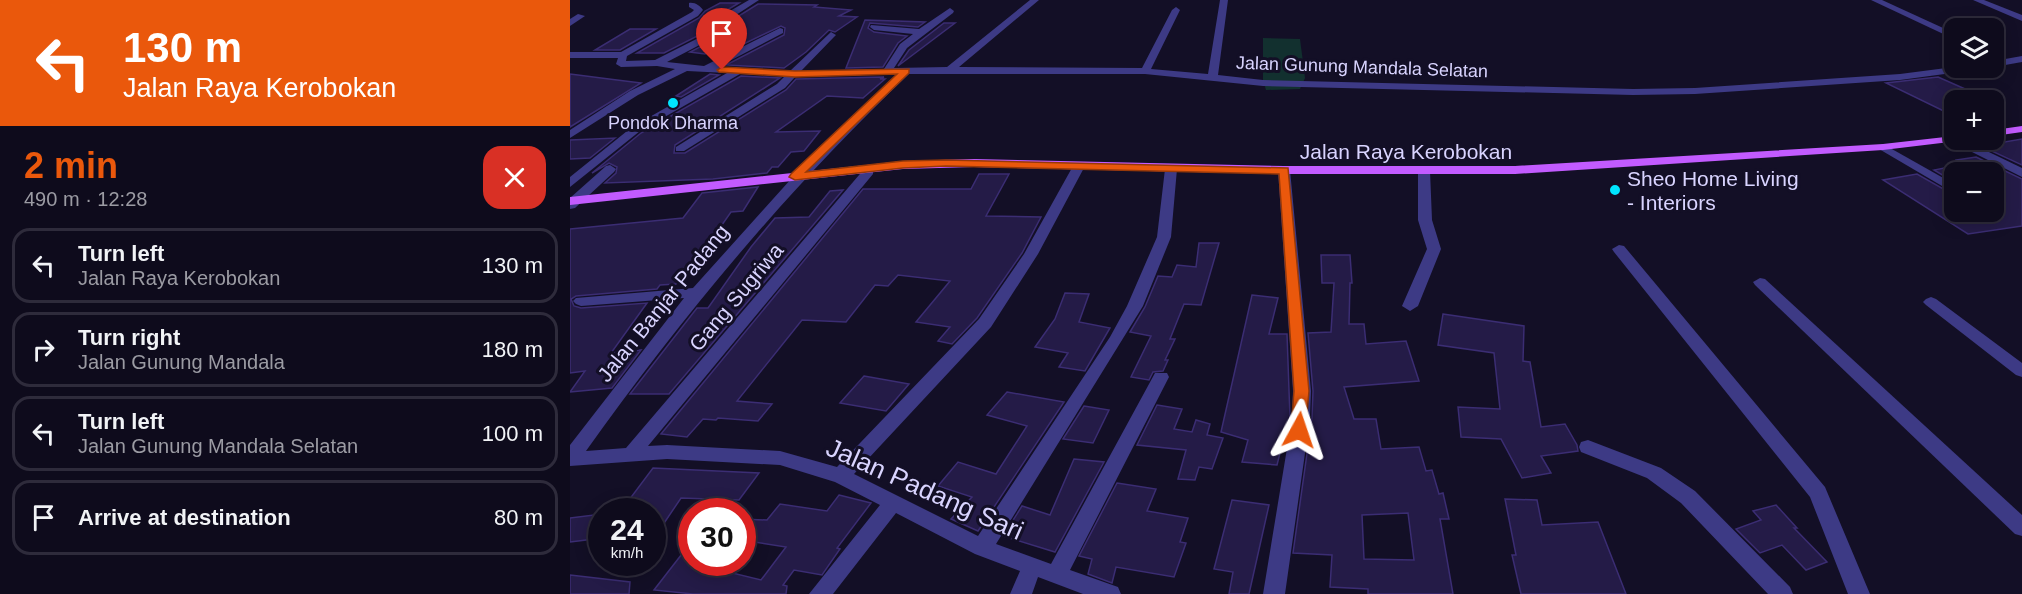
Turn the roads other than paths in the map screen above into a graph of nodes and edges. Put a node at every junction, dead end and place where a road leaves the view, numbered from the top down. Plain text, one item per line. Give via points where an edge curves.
1 (755, 0) edge
2 (1035, 0) edge
3 (1224, 0) edge
4 (1875, 0) edge
5 (1977, 0) edge
6 (692, 5) dead end
7 (1176, 10) dead end
8 (950, 11) dead end
9 (581, 16) dead end
10 (2022, 18) edge
11 (570, 23) edge
12 (874, 27) dead end
13 (780, 31) dead end
14 (1944, 31) edge
15 (921, 32) junction
16 (831, 35) dead end
17 (570, 55) edge
18 (623, 55) junction
19 (2004, 58) edge
20 (2022, 60) edge
21 (2011, 61) junction
22 (2004, 62) edge
23 (657, 63) junction
24 (685, 68) junction
25 (706, 69) junction
26 (949, 70) junction
27 (738, 71) junction
28 (906, 71) junction
29 (1144, 71) junction
30 (1944, 71) edge
31 (887, 72) junction
32 (795, 74) junction
33 (1213, 76) junction
34 (2020, 130) edge
35 (2004, 132) edge
36 (570, 135) edge
37 (1944, 140) edge
38 (1899, 146) junction
39 (1883, 147) junction
40 (680, 148) dead end
41 (1977, 150) edge
42 (1079, 166) junction
43 (610, 169) dead end
44 (1171, 169) junction
45 (1284, 170) junction
46 (869, 171) dead end
47 (1424, 171) junction
48 (1944, 172) edge
49 (2022, 173) edge
50 (795, 177) junction
51 (570, 183) edge
52 (1944, 183) edge
53 (571, 202) edge
54 (1619, 249) dead end
55 (1760, 282) dead end
56 (693, 293) junction
57 (581, 301) dead end
58 (1931, 302) dead end
59 (1410, 306) dead end
60 (2022, 371) edge
61 (1161, 377) dead end
62 (1588, 447) dead end
63 (635, 449) dead end
64 (570, 459) edge
65 (841, 476) junction
66 (893, 502) junction
67 (2022, 528) edge
68 (982, 548) junction
69 (1032, 566) junction
70 (1056, 575) junction
71 (820, 594) edge
72 (1022, 594) edge
73 (1110, 594) edge
74 (1274, 594) edge
75 (1782, 594) edge
76 (1859, 594) edge

1 - 23 street via 726,17 735,23
2 - 26 street
3 - 33 street
4 - 14 street
5 - 10 street
6 - 18 street via 697,7 696,14
7 - 29 street
8 - 15 street
9 - 11 street
12 - 15 street
13 - 25 street
15 - 31 street via 903,46
16 - 32 street
17 - 18 street
18 - 23 street via 621,64
19 - 21 street
20 - 21 street
21 - 22 street
23 - 24 street, Jalan Gunung Mandala Selatan
24 - 25 street, Jalan Gunung Mandala Selatan
24 - 36 street via 634,93
25 - 27 street, Jalan Gunung Mandala Selatan
26 - 28 street, Jalan Gunung Mandala Selatan
26 - 29 street, Jalan Gunung Mandala Selatan
27 - 32 street, Jalan Gunung Mandala Selatan
27 - 51 street via 636,129
28 - 31 street, Jalan Gunung Mandala Selatan
28 - 50 street, Jalan Banjar Padang
29 - 33 street, Jalan Gunung Mandala Selatan
30 - 33 street, Jalan Gunung Mandala Selatan via 1695,91 1633,92 1263,83
31 - 32 street, Jalan Gunung Mandala Selatan
32 - 40 street
34 - 35 main road
37 - 38 main road, Jalan Raya Kerobokan
38 - 39 main road, Jalan Raya Kerobokan
38 - 48 street
39 - 47 main road, Jalan Raya Kerobokan via 1598,166
39 - 52 street
41 - 49 street
42 - 44 main road, Jalan Raya Kerobokan
42 - 50 main road, Jalan Raya Kerobokan via 914,164
42 - 65 street via 1031,254 985,323
43 - 53 street
44 - 45 main road, Jalan Raya Kerobokan
44 - 68 street via 1167,226 1135,306
45 - 47 main road, Jalan Raya Kerobokan
45 - 74 street via 1302,391
46 - 63 street, Gang Sugriwa
47 - 59 street via 1425,220 1434,249
50 - 53 main road, Jalan Raya Kerobokan
50 - 56 street, Jalan Banjar Padang
54 - 76 street via 1818,493
55 - 67 street
56 - 57 street
56 - 64 street, Jalan Banjar Padang
58 - 60 street
61 - 70 street
62 - 75 street via 1654,473 1688,497
64 - 65 street, Jalan Padang Sari via 668,452 726,453 780,458
65 - 66 street, Jalan Padang Sari
66 - 68 street, Jalan Padang Sari
66 - 71 street
68 - 69 street, Jalan Padang Sari
69 - 70 street, Jalan Padang Sari
69 - 72 street
70 - 73 street, Jalan Padang Sari

